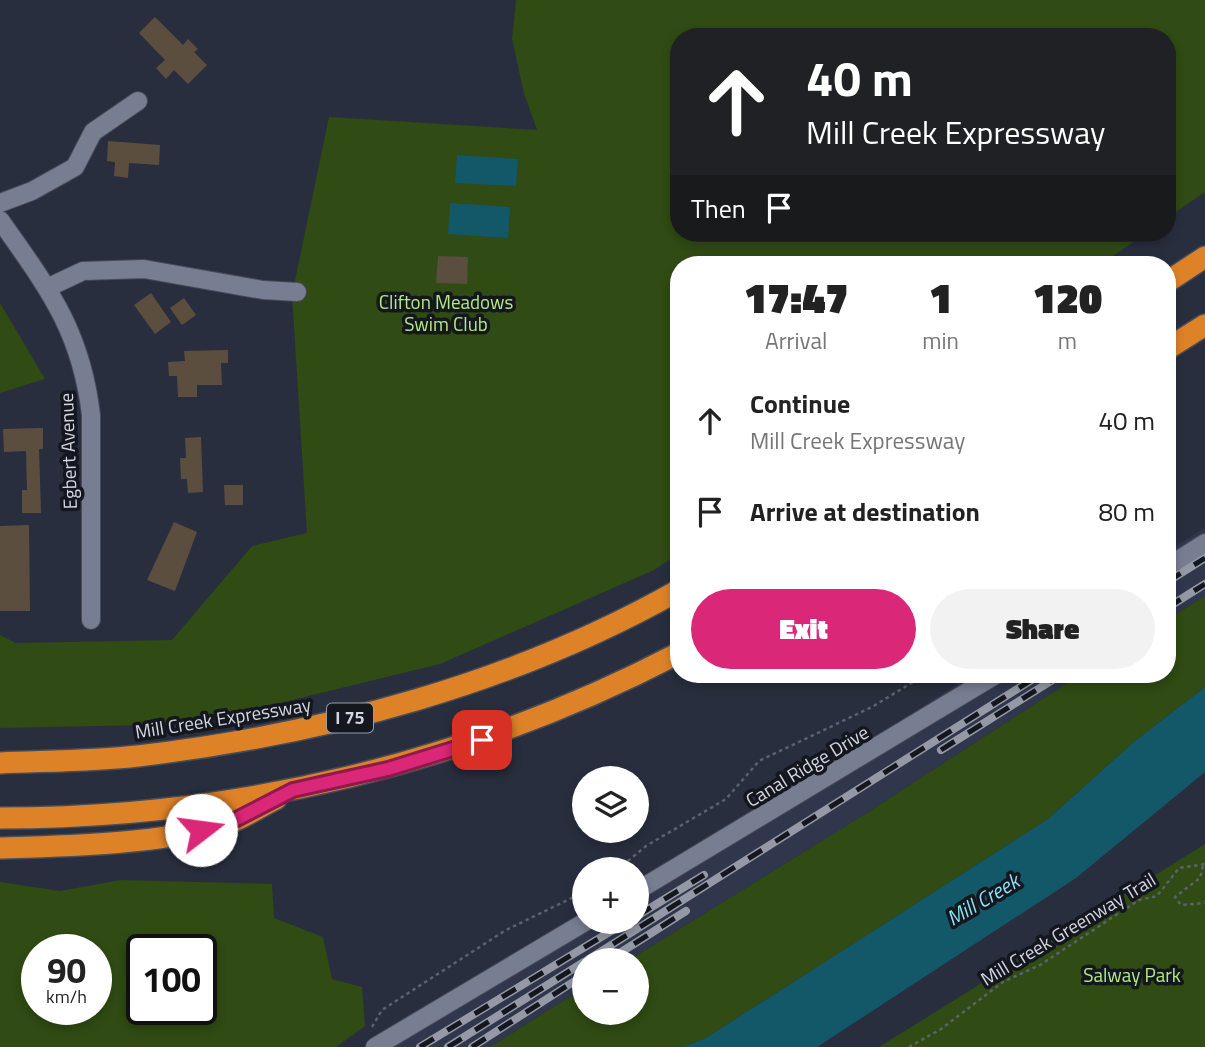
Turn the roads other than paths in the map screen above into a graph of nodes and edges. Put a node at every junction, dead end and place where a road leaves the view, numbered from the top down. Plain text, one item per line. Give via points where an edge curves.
1 (138, 101) dead end
2 (0, 203) edge
3 (0, 220) edge
4 (1205, 257) edge
5 (1176, 276) edge
6 (47, 288) junction
7 (297, 292) dead end
8 (1205, 325) edge
9 (1176, 343) edge
10 (1205, 543) edge
11 (1176, 561) edge
12 (670, 595) edge
13 (91, 620) dead end
14 (670, 657) edge
15 (982, 683) edge
16 (0, 763) edge
17 (293, 790) junction
18 (0, 817) edge
19 (0, 848) edge
20 (649, 884) edge
21 (572, 929) edge
22 (373, 1038) edge

1 - 2 street via 93,132 75,167
3 - 6 street, Egbert Avenue
4 - 5 highway
6 - 7 street via 83,271 144,269
6 - 13 street, Egbert Avenue via 68,325 87,384
8 - 9 highway
10 - 11 street
12 - 16 highway, Mill Creek Expressway / I 75 via 547,652 378,711 268,737 185,750
14 - 17 highway via 571,706 482,740 388,769
15 - 20 street, Canal Ridge Drive
17 - 18 highway via 199,806 102,815
17 - 19 highway via 225,825 107,842
21 - 22 street

